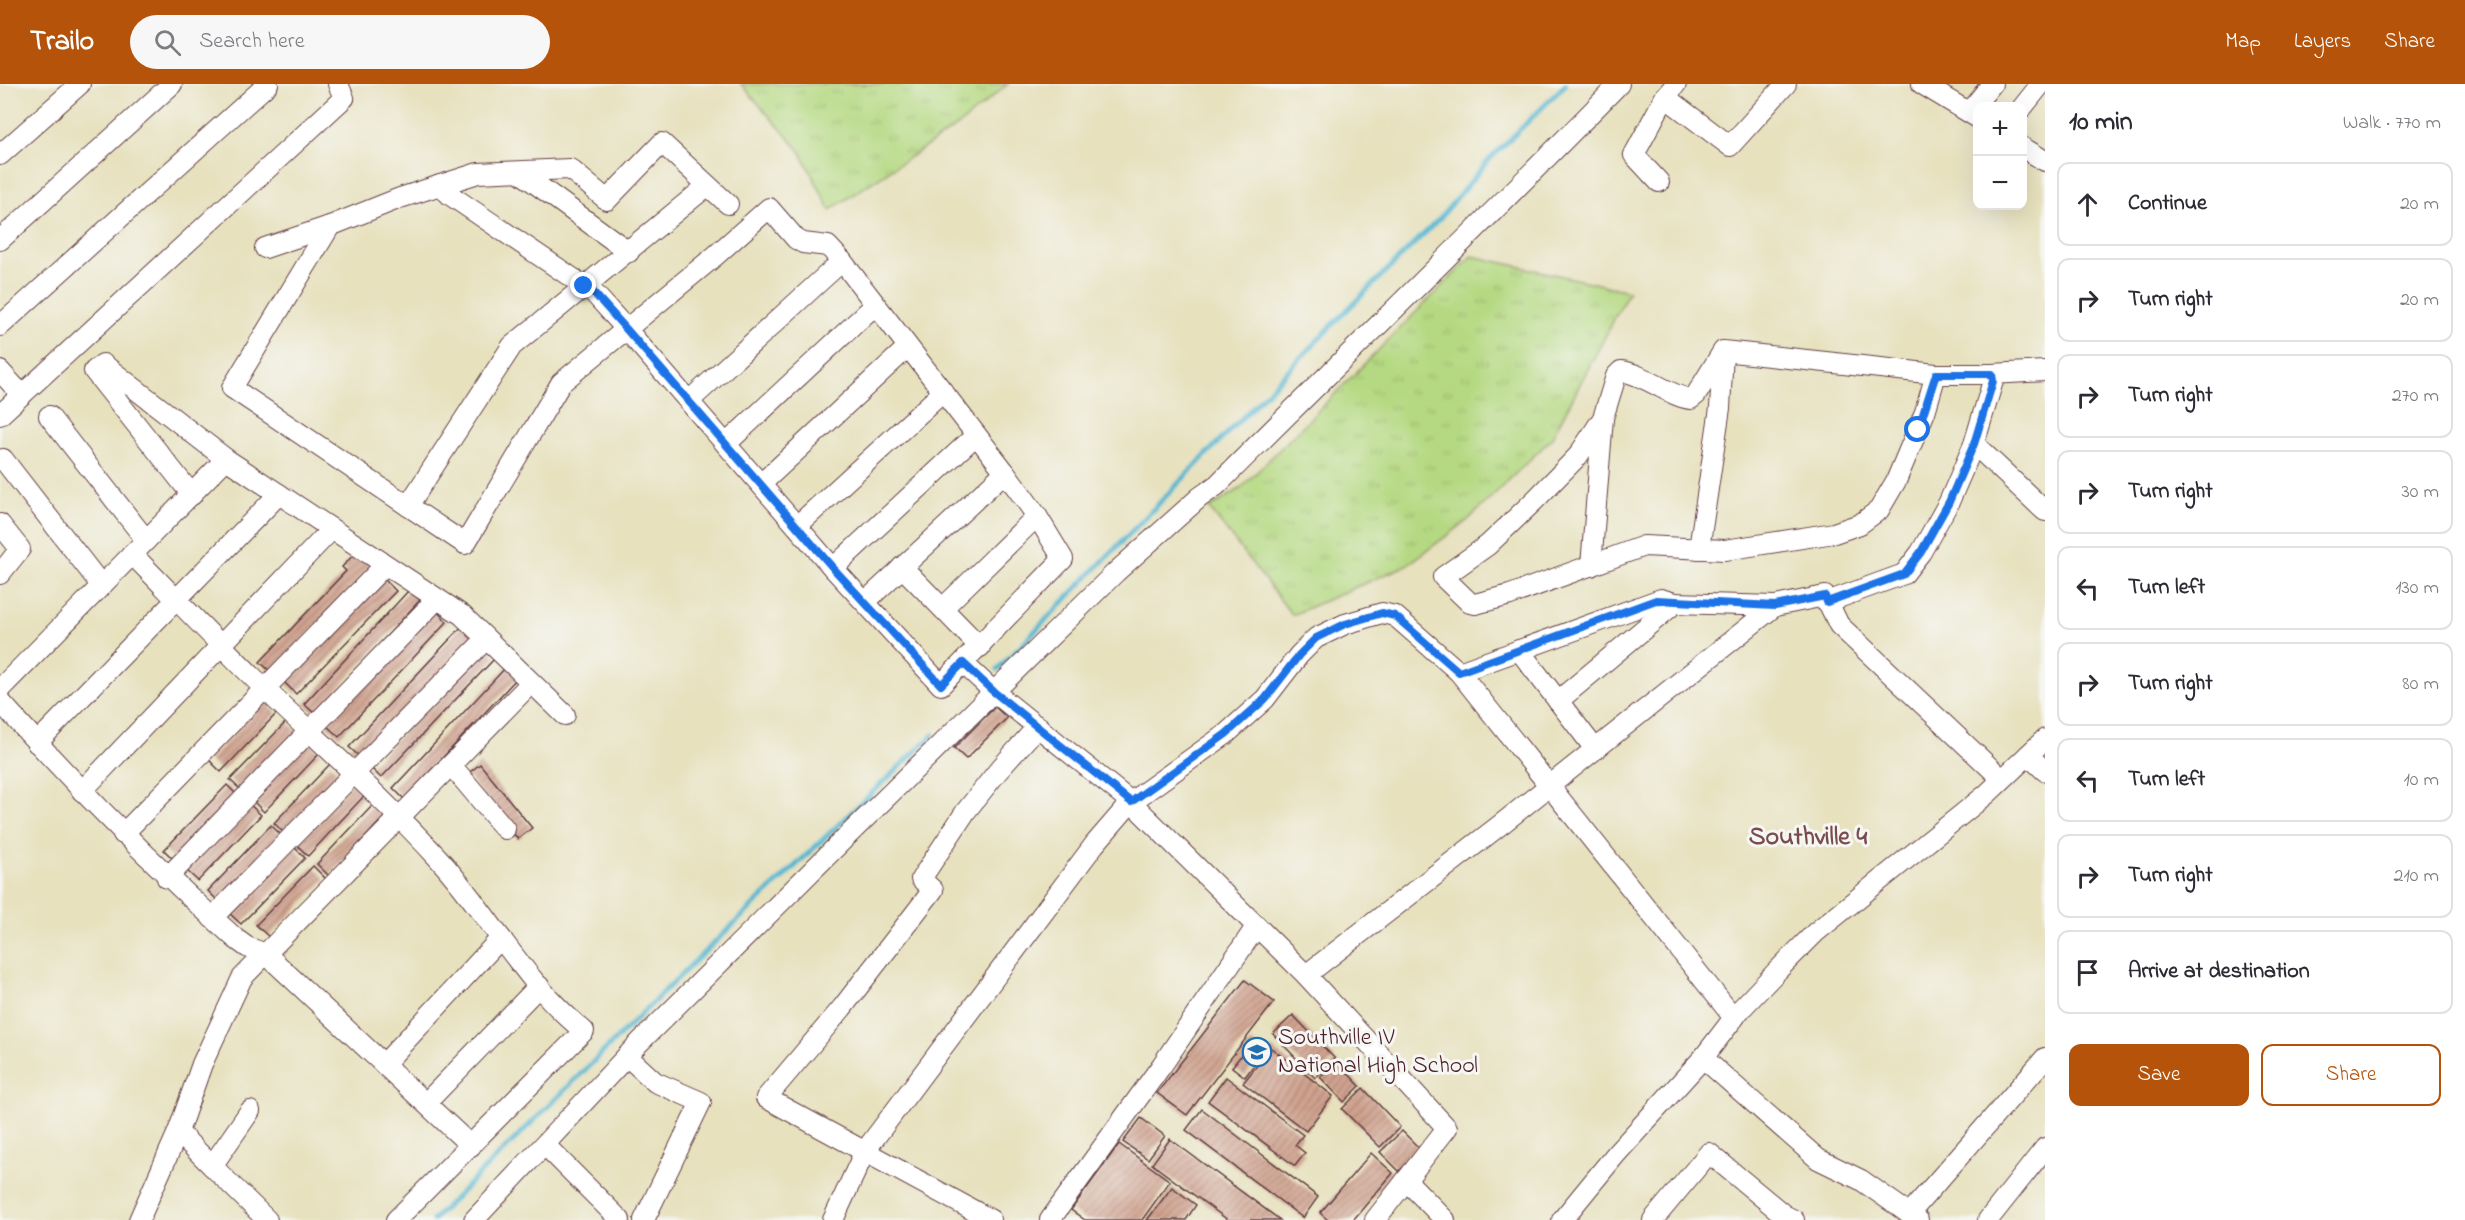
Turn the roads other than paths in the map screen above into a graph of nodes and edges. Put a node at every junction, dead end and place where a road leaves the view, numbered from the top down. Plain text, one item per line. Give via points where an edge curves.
1 (80, 84) edge
2 (172, 84) edge
3 (268, 84) edge
4 (338, 84) edge
5 (1619, 84) edge
6 (1786, 84) edge
7 (1992, 84) edge
8 (2041, 84) edge
9 (1931, 87) edge
10 (1671, 90) edge
11 (1981, 102) edge
12 (2027, 102) edge
13 (1973, 115) edge
14 (2027, 150) edge
15 (0, 155) edge
16 (2045, 161) edge
17 (521, 173) junction
18 (1659, 182) dead end
19 (440, 185) junction
20 (707, 186) junction
21 (728, 204) dead end
22 (330, 226) junction
23 (0, 240) edge
24 (265, 248) dead end
25 (628, 252) junction
26 (842, 261) junction
27 (584, 286) junction
28 (875, 304) junction
29 (0, 326) edge
30 (627, 330) junction
31 (908, 346) junction
32 (1723, 351) junction
33 (0, 371) edge
34 (2045, 371) edge
35 (1936, 374) junction
36 (1992, 374) junction
37 (943, 392) junction
38 (22, 395) junction
39 (689, 401) junction
40 (0, 416) edge
41 (49, 416) dead end
42 (1602, 418) junction
43 (976, 435) junction
44 (726, 444) junction
45 (1974, 444) junction
46 (3, 459) dead end
47 (226, 459) junction
48 (1005, 472) junction
49 (761, 484) junction
50 (192, 495) junction
51 (279, 495) junction
52 (408, 506) junction
53 (2045, 511) edge
54 (1037, 516) junction
55 (0, 524) edge
56 (797, 526) junction
57 (331, 530) junction
58 (146, 540) junction
59 (1699, 549) junction
60 (132, 554) junction
61 (385, 565) junction
62 (1591, 566) junction
63 (902, 567) junction
64 (833, 568) junction
65 (0, 574) edge
66 (101, 585) junction
67 (437, 599) junction
68 (178, 601) junction
69 (865, 602) junction
70 (1827, 602) junction
71 (1675, 603) junction
72 (1775, 606) junction
73 (943, 608) junction
74 (486, 639) junction
75 (221, 644) junction
76 (980, 647) junction
77 (1519, 650) junction
78 (963, 663) junction
79 (1459, 672) junction
80 (531, 683) junction
81 (0, 689) edge
82 (265, 689) junction
83 (994, 692) junction
84 (0, 701) edge
85 (1558, 701) junction
86 (565, 714) dead end
87 (1038, 726) junction
88 (309, 731) junction
89 (2045, 739) edge
90 (37, 743) junction
91 (1595, 749) junction
92 (2028, 755) junction
93 (451, 765) junction
94 (2045, 771) edge
95 (354, 774) junction
96 (2002, 779) junction
97 (1549, 786) junction
98 (81, 791) junction
99 (1131, 802) junction
100 (400, 818) junction
101 (505, 829) dead end
102 (123, 834) junction
103 (167, 878) junction
104 (212, 918) junction
105 (1256, 927) junction
106 (501, 938) junction
107 (266, 954) junction
108 (1306, 975) junction
109 (539, 986) junction
110 (1734, 1018) junction
111 (627, 1056) junction
112 (1703, 1058) junction
113 (2045, 1058) edge
114 (384, 1064) junction
115 (426, 1103) junction
116 (250, 1111) dead end
117 (178, 1132) junction
118 (545, 1145) junction
119 (471, 1146) junction
120 (2045, 1148) edge
121 (866, 1151) junction
122 (212, 1166) junction
123 (1406, 1180) junction
124 (1913, 1217) edge
125 (139, 1220) edge
126 (267, 1220) edge
127 (396, 1220) edge
128 (474, 1220) edge
129 (620, 1220) edge
130 (644, 1220) edge
131 (833, 1220) edge
132 (991, 1220) edge
133 (1050, 1220) edge
134 (1375, 1220) edge
135 (1445, 1220) edge
136 (1563, 1220) edge
137 (1653, 1220) edge
138 (1794, 1220) edge
139 (1988, 1220) edge

1 - 15 street
2 - 23 street
3 - 29 street
4 - 38 street via 344,98
5 - 83 street via 1494,213 1216,485 1116,572
6 - 10 street via 1730,146
7 - 11 street
8 - 12 street
9 - 13 street
10 - 18 street via 1634,154
14 - 16 street
17 - 19 street via 478,173
17 - 20 street via 570,169 608,200 662,143
17 - 25 street
19 - 22 street
19 - 27 street
20 - 21 street
20 - 25 street
22 - 24 street
22 - 52 street via 232,388
25 - 27 street
26 - 28 street
26 - 30 street via 828,246 796,239 769,208
26 - 39 street
27 - 30 street
27 - 52 street via 512,346
28 - 31 street
28 - 44 street
30 - 39 street
30 - 52 street via 561,383 465,544
31 - 37 street
31 - 49 street
32 - 35 street
32 - 42 street via 1691,399 1621,371
32 - 59 street via 1720,408
33 - 38 street
34 - 36 street
35 - 36 street
35 - 59 street via 1896,482 1879,510 1870,517 1834,533 1725,550
36 - 45 street
37 - 43 street
37 - 56 street
38 - 40 street
39 - 44 street
41 - 58 street
42 - 62 street
42 - 62 street via 1578,456 1535,500 1488,545 1443,577 1475,604
43 - 48 street
43 - 64 street
44 - 49 street
45 - 53 street
45 - 70 street via 1949,502 1904,574
46 - 66 street
47 - 50 street
47 - 50 street via 103,364 94,371
47 - 51 street
48 - 54 street
48 - 63 street
49 - 56 street
50 - 58 street
51 - 57 street
51 - 68 street
54 - 73 street
54 - 76 street via 1064,559
55 - 65 street via 20,549
56 - 64 street
57 - 61 street
57 - 75 street
58 - 60 street
59 - 62 street via 1644,546
60 - 66 street
60 - 68 street
61 - 67 street
61 - 82 street
63 - 69 street
63 - 73 street
64 - 69 street
66 - 81 street
67 - 74 street via 462,615
67 - 88 street
68 - 75 street
68 - 90 street
69 - 78 street via 941,685
70 - 72 street via 1825,596
70 - 96 street via 1839,626
71 - 72 street
71 - 77 street via 1656,600
71 - 85 street
72 - 91 street
73 - 76 street
74 - 80 street
74 - 95 street
75 - 82 street
75 - 98 street
76 - 78 street
77 - 79 street
77 - 85 street
78 - 83 street
79 - 97 street
79 - 99 street via 1395,616 1382,613 1345,624 1316,638 1265,699 1226,734
80 - 86 street
80 - 93 street
82 - 88 street
82 - 102 street
83 - 87 street
83 - 111 street
84 - 90 street
85 - 91 street
87 - 99 street
87 - 121 street via 966,811 921,879 933,890 766,1098
88 - 95 street
88 - 103 street
89 - 92 street
90 - 98 street
91 - 97 street
92 - 94 street
92 - 96 street
93 - 100 street
93 - 101 street
95 - 100 street
95 - 104 street
96 - 110 street via 1816,932
97 - 108 street
97 - 110 street
98 - 102 street
99 - 105 street
99 - 121 street via 1061,888
100 - 106 street
100 - 107 street
102 - 103 street
103 - 104 street
104 - 107 street via 248,947
105 - 108 street
105 - 133 street
106 - 109 street
106 - 114 street
107 - 114 street
107 - 117 street via 242,978 229,1002
108 - 123 street via 1447,1128
109 - 115 street
109 - 119 street via 584,1031
110 - 112 street
111 - 118 street
111 - 130 street via 655,1082 700,1102
112 - 124 street via 1818,1159 1861,1180
112 - 136 street via 1616,1154
113 - 124 street
114 - 115 street
115 - 119 street
116 - 122 street
117 - 122 street
117 - 125 street
118 - 128 street
118 - 129 street
119 - 127 street
120 - 139 street
121 - 131 street
121 - 132 street
122 - 126 street
123 - 134 street
123 - 135 street
137 - 138 street via 1709,1153

